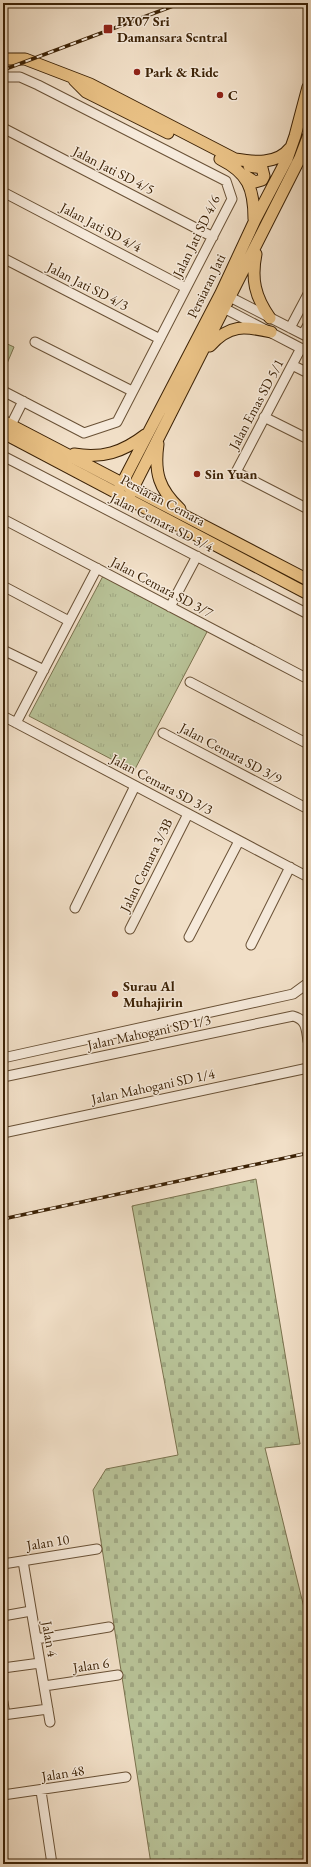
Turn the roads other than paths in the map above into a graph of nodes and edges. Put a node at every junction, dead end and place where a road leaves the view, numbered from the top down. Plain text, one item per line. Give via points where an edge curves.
1 (3, 60) edge
2 (3, 64) edge
3 (36, 64) junction
4 (3, 77) edge
5 (72, 79) junction
6 (308, 87) edge
7 (3, 128) edge
8 (308, 137) edge
9 (293, 144) junction
10 (234, 159) junction
11 (244, 175) junction
12 (3, 192) edge
13 (254, 220) junction
14 (213, 236) junction
15 (259, 241) junction
16 (3, 258) edge
17 (186, 288) junction
18 (308, 294) edge
19 (226, 295) junction
20 (220, 306) junction
21 (270, 318) junction
22 (308, 324) edge
23 (290, 328) junction
24 (271, 332) junction
25 (305, 336) edge
26 (160, 339) junction
27 (35, 342) dead end
28 (304, 350) edge
29 (201, 356) junction
30 (292, 364) junction
31 (308, 373) edge
32 (3, 391) edge
33 (132, 391) junction
34 (23, 401) junction
35 (264, 417) junction
36 (7, 423) edge
37 (3, 433) edge
38 (147, 433) junction
39 (159, 438) junction
40 (308, 439) edge
41 (64, 453) junction
42 (3, 456) edge
43 (119, 488) junction
44 (130, 493) junction
45 (308, 509) edge
46 (3, 519) edge
47 (190, 519) junction
48 (197, 556) junction
49 (97, 568) junction
50 (308, 580) edge
51 (3, 586) edge
52 (308, 594) edge
53 (170, 607) junction
54 (308, 614) edge
55 (69, 621) junction
56 (3, 650) edge
57 (44, 670) junction
58 (308, 679) edge
59 (190, 682) dead end
60 (3, 716) edge
61 (16, 723) junction
62 (163, 733) dead end
63 (308, 744) edge
64 (135, 786) junction
65 (308, 809) edge
66 (188, 814) junction
67 (239, 841) junction
68 (290, 867) junction
69 (308, 877) edge
70 (75, 908) dead end
71 (130, 929) dead end
72 (189, 937) dead end
73 (251, 945) dead end
74 (308, 983) edge
75 (308, 1042) edge
76 (3, 1058) edge
77 (308, 1068) edge
78 (3, 1077) edge
79 (3, 1133) edge
80 (97, 1548) dead end
81 (23, 1561) junction
82 (3, 1564) edge
83 (31, 1612) junction
84 (3, 1616) edge
85 (109, 1627) dead end
86 (36, 1639) junction
87 (40, 1663) junction
88 (3, 1668) edge
89 (118, 1676) dead end
90 (44, 1686) junction
91 (3, 1702) edge
92 (48, 1709) junction
93 (4, 1715) edge
94 (50, 1722) dead end
95 (126, 1777) dead end
96 (41, 1790) junction
97 (3, 1796) edge
98 (52, 1864) edge

1 - 3 main road via 25,60
2 - 3 main road
3 - 5 main road
4 - 14 street, Jalan Jati SD 4/6 via 20,77 38,85 226,181 232,199
5 - 10 main road via 90,84
5 - 11 main road via 86,92 223,161
6 - 9 main road, Persiaran Jati
7 - 14 street, Jalan Jati SD 4/5
8 - 15 main road, Persiaran Jati
9 - 10 main road via 284,155 267,162
9 - 13 main road, Persiaran Jati
10 - 11 main road via 244,165 262,168 264,176 262,180 255,182
11 - 13 main road via 253,196
12 - 17 street, Jalan Jati SD 4/4
13 - 19 main road, Persiaran Jati
14 - 17 street, Jalan Jati SD 4/6
15 - 19 main road, Persiaran Jati
15 - 21 main road via 254,262 255,285 260,304
16 - 26 street, Jalan Jati SD 4/3
17 - 26 street, Jalan Jati SD 4/6
18 - 23 street
19 - 20 main road, Persiaran Jati
19 - 21 street
20 - 24 street
20 - 29 main road, Persiaran Jati
20 - 38 main road, Persiaran Jati
21 - 23 street
22 - 25 street
23 - 25 street
24 - 28 street
24 - 29 main road via 250,327 232,329 223,334
26 - 33 street, Jalan Jati SD 4/6
27 - 33 street
28 - 30 street, Jalan Emas SD 5/1
29 - 39 main road, Persiaran Jati
30 - 31 street
30 - 35 street, Jalan Emas SD 5/1
32 - 34 street
33 - 34 street, Jalan Jati SD 4/6 via 117,422 84,433
34 - 36 street
35 - 40 street
35 - 45 street, Jalan Emas SD 5/1 via 236,472
36 - 41 main road, Persiaran Cemara
37 - 43 main road, Persiaran Cemara
38 - 41 main road via 114,454 87,457
38 - 43 main road, Persiaran Jati
39 - 44 main road, Persiaran Jati
39 - 47 main road via 156,462 162,488
41 - 43 main road, Persiaran Cemara
42 - 48 street, Jalan Cemara SD 3/4
43 - 44 main road, Persiaran Cemara
44 - 47 main road, Persiaran Cemara
44 - 52 main road, Persiaran Cemara
46 - 49 street, Jalan Cemara SD 3/7
47 - 50 main road, Persiaran Cemara
48 - 53 street
48 - 54 street, Jalan Cemara SD 3/4
49 - 53 street, Jalan Cemara SD 3/7
49 - 55 street
51 - 55 street
53 - 58 street, Jalan Cemara SD 3/7
55 - 57 street
56 - 57 street
57 - 61 street
59 - 63 street
60 - 61 street, Jalan Cemara SD 3/3
61 - 64 street, Jalan Cemara SD 3/3
62 - 65 street, Jalan Cemara SD 3/9
64 - 66 street, Jalan Cemara SD 3/3
64 - 70 street
66 - 67 street, Jalan Cemara SD 3/3
66 - 71 street, Jalan Cemara 3/3B
67 - 68 street, Jalan Cemara SD 3/3
67 - 72 street
68 - 69 street, Jalan Cemara SD 3/3
68 - 73 street
74 - 76 street via 293,994
75 - 78 street, Jalan Mahogani SD 1/3 via 304,1023 300,1018 293,1016
77 - 79 street, Jalan Mahogani SD 1/4
80 - 81 street, Jalan 10
81 - 82 street, Jalan 10
81 - 83 street, Jalan 4
83 - 84 street
83 - 86 street, Jalan 4
85 - 86 street
86 - 87 street, Jalan 4
87 - 88 street
87 - 90 street, Jalan 4
89 - 90 street, Jalan 6
90 - 92 street, Jalan 4
91 - 93 street
92 - 93 street
92 - 94 street, Jalan 4
95 - 96 street, Jalan 48
96 - 97 street, Jalan 48
96 - 98 street

